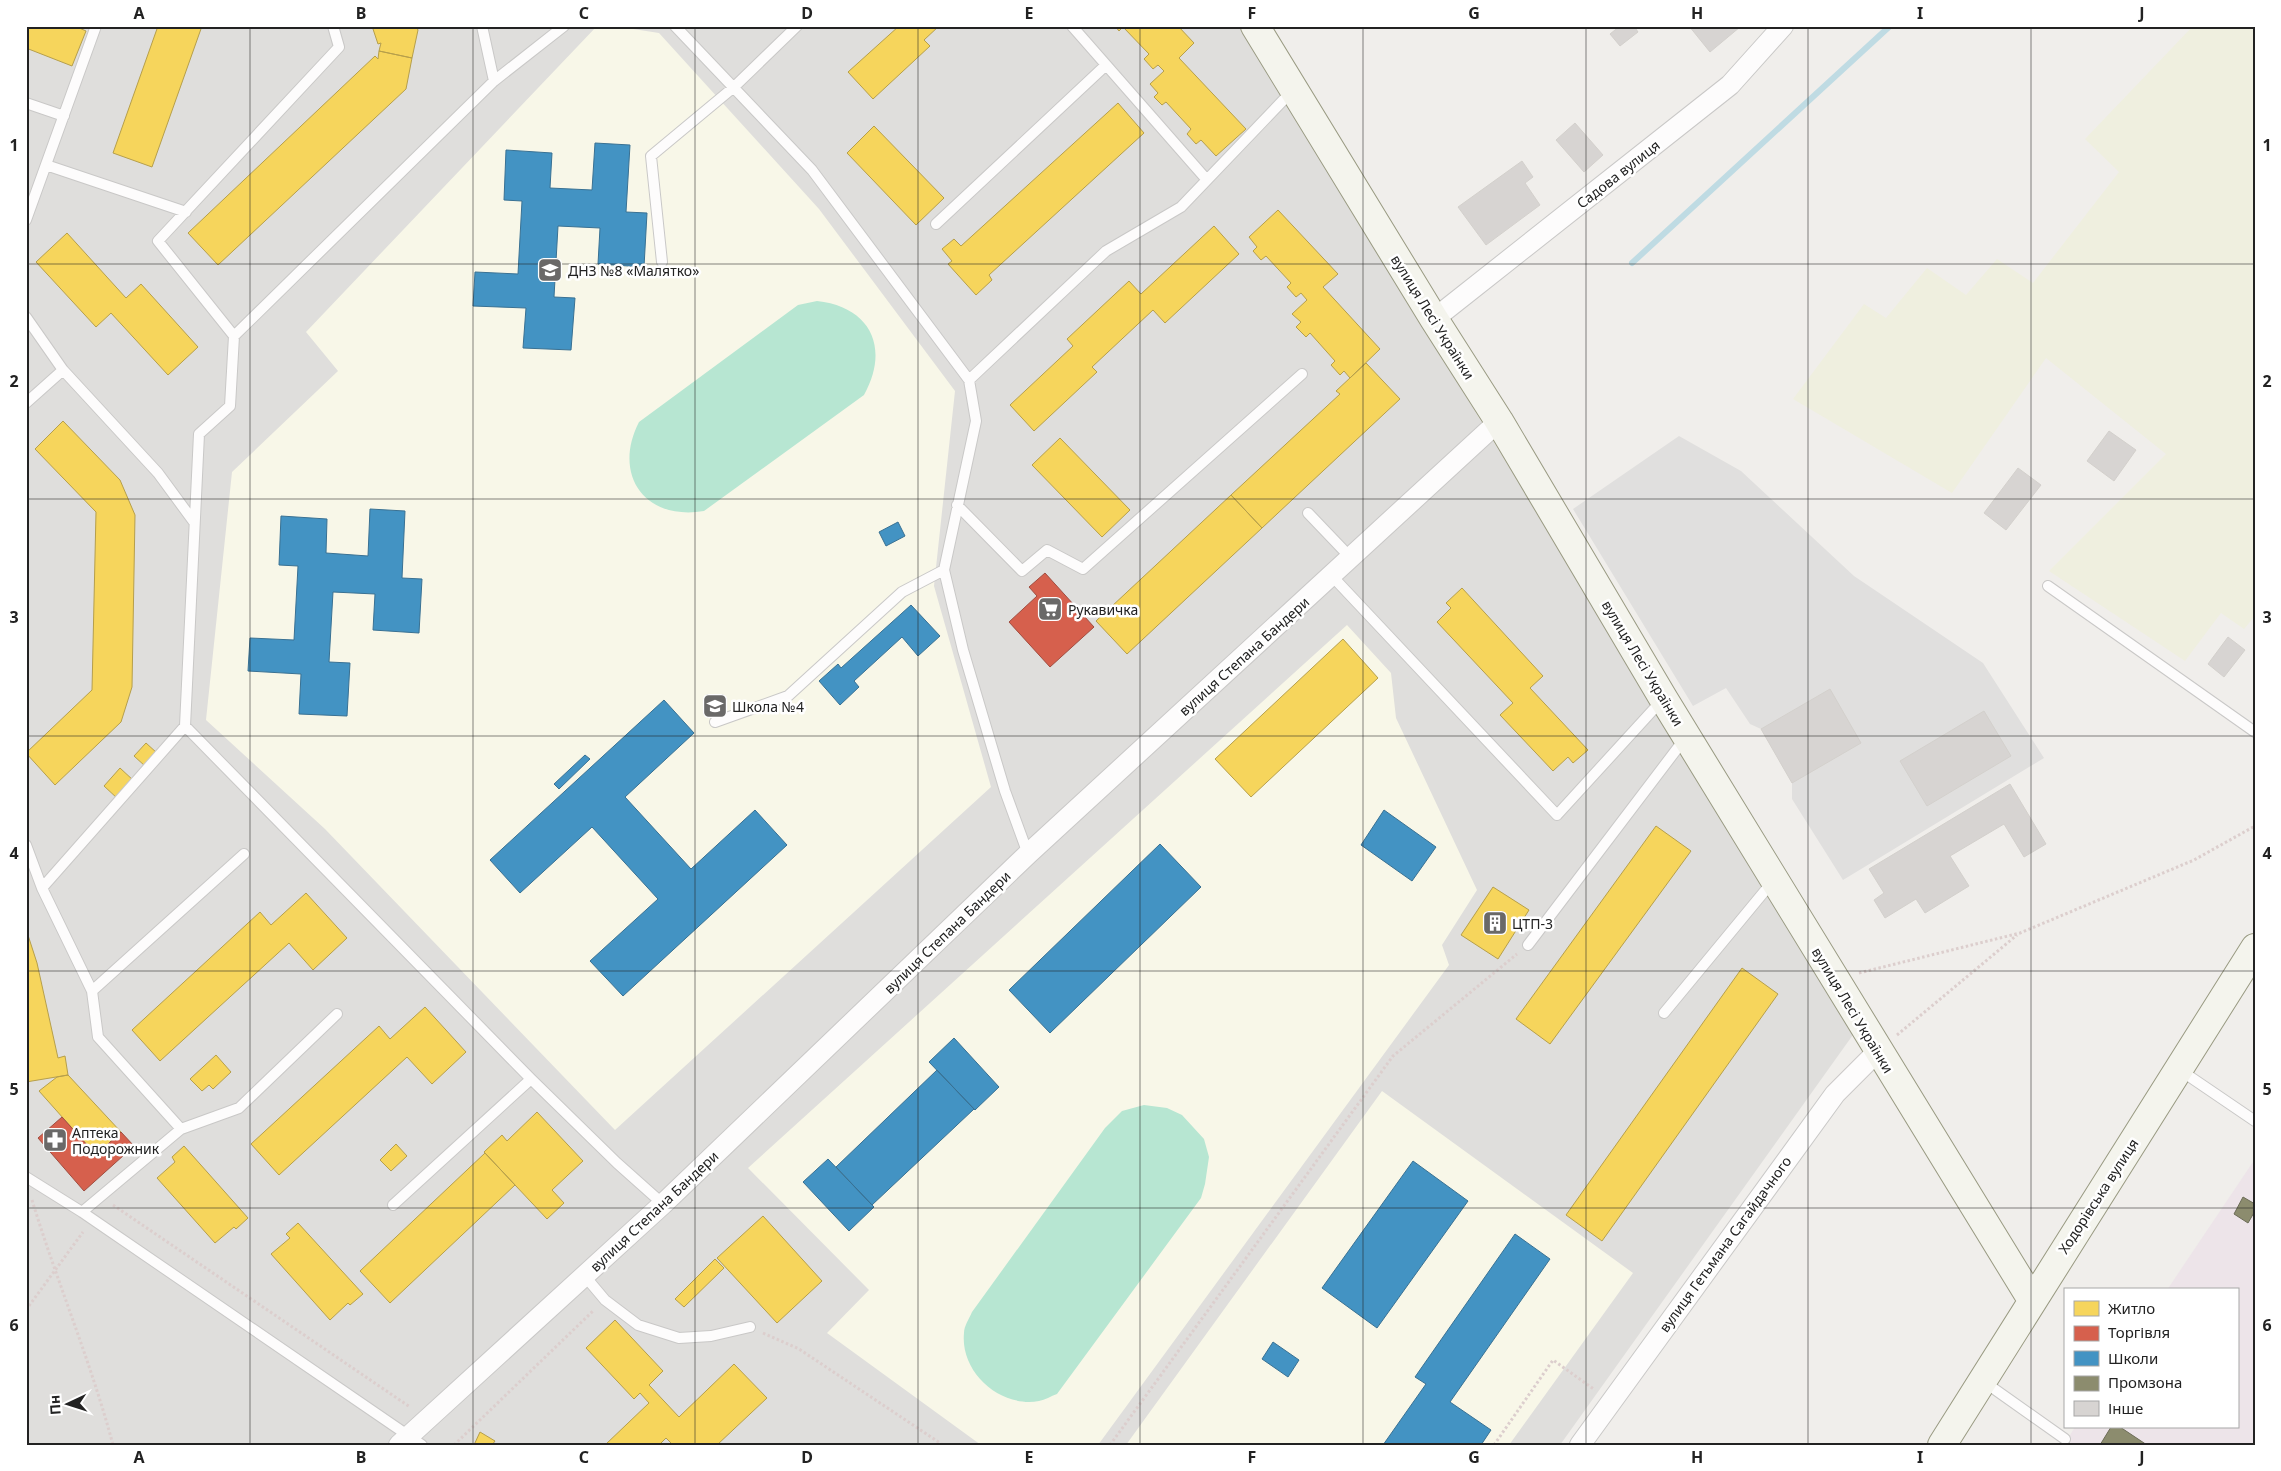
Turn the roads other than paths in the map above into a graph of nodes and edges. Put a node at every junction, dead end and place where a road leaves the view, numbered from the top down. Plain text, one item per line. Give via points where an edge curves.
1 (96, 26) edge
2 (333, 26) edge
3 (482, 26) edge
4 (564, 26) edge
5 (675, 26) edge
6 (797, 26) edge
7 (1072, 26) edge
8 (1255, 26) edge
9 (1783, 26) edge
10 (1106, 65) junction
11 (494, 81) junction
12 (734, 88) junction
13 (1293, 90) junction
14 (26, 103) edge
15 (64, 116) junction
16 (46, 165) junction
17 (1207, 180) junction
18 (186, 212) junction
19 (26, 220) edge
20 (936, 224) dead end
21 (662, 262) dead end
22 (1438, 315) junction
23 (26, 317) edge
24 (234, 336) junction
25 (63, 370) junction
26 (1302, 374) dead end
27 (969, 380) junction
28 (26, 403) edge
29 (1499, 421) junction
30 (957, 505) junction
31 (1308, 513) dead end
32 (194, 522) junction
33 (1351, 558) junction
34 (944, 570) junction
35 (1332, 576) junction
36 (2048, 586) dead end
37 (1663, 698) junction
38 (715, 722) dead end
39 (185, 726) junction
40 (2255, 732) edge
41 (1687, 736) junction
42 (26, 845) edge
43 (244, 854) dead end
44 (1028, 854) junction
45 (1774, 880) junction
46 (42, 888) junction
47 (1528, 945) road end
48 (2255, 948) edge
49 (92, 991) junction
50 (337, 1014) dead end
51 (1664, 1014) dead end
52 (1878, 1051) junction
53 (2179, 1070) junction
54 (531, 1079) junction
55 (2255, 1121) edge
56 (181, 1129) junction
57 (26, 1177) edge
58 (663, 1204) junction
59 (394, 1205) dead end
60 (82, 1212) junction
61 (584, 1275) junction
62 (2032, 1300) junction
63 (750, 1327) road end
64 (1983, 1380) junction
65 (2065, 1439) dead end
66 (409, 1442) edge
67 (1580, 1445) edge
68 (1942, 1445) edge

1 - 15 lane
2 - 18 lane via 339,47
3 - 11 lane
4 - 11 lane
5 - 12 lane
6 - 12 lane
7 - 10 lane
8 - 13 street, вулиця Лесі Українки
9 - 22 street, Садова вулиця via 1730,85
10 - 17 lane
10 - 20 lane
11 - 24 lane
12 - 21 lane via 650,156
12 - 27 lane via 812,170
13 - 17 lane
13 - 22 street, вулиця Лесі Українки
14 - 15 lane
15 - 16 lane
16 - 18 lane
16 - 19 lane
17 - 27 lane via 1181,207 1106,251
18 - 24 lane via 158,241
22 - 29 street, вулиця Лесі Українки
23 - 25 lane
24 - 32 lane via 230,406 199,434
25 - 28 lane
25 - 32 lane via 158,473
26 - 30 lane via 1083,569 1047,550 1022,571
27 - 30 lane via 976,421
29 - 33 street, вулиця Степана Бандери
29 - 37 street, вулиця Лесі Українки
30 - 34 lane
31 - 33 lane
32 - 39 lane
33 - 35 street, вулиця Степана Бандери
34 - 38 lane via 902,592 788,696
34 - 44 lane via 963,650
35 - 37 lane via 1557,815
35 - 44 street, вулиця Степана Бандери
36 - 40 lane
37 - 41 street, вулиця Лесі Українки
39 - 46 lane
39 - 54 lane
41 - 45 street, вулиця Лесі Українки
41 - 47 lane
42 - 46 lane
43 - 49 lane
44 - 58 street, вулиця Степана Бандери
45 - 51 lane
45 - 52 street, вулиця Лесі Українки
46 - 49 lane
48 - 53 street, Ходорівська вулиця
49 - 56 lane via 98,1037
50 - 56 lane via 239,1108
52 - 62 street, вулиця Лесі Українки
52 - 67 street, вулиця Гетьмана Сагайдачного via 1835,1094
53 - 55 lane
53 - 62 street, Ходорівська вулиця
54 - 58 lane
54 - 59 lane
56 - 60 lane
57 - 60 lane
58 - 61 street, вулиця Степана Бандери
60 - 66 lane
61 - 63 lane via 605,1300 638,1325 679,1338 711,1336
61 - 66 street, вулиця Степана Бандери via 427,1418
62 - 64 street, Ходорівська вулиця
64 - 65 lane
64 - 68 street, Ходорівська вулиця

